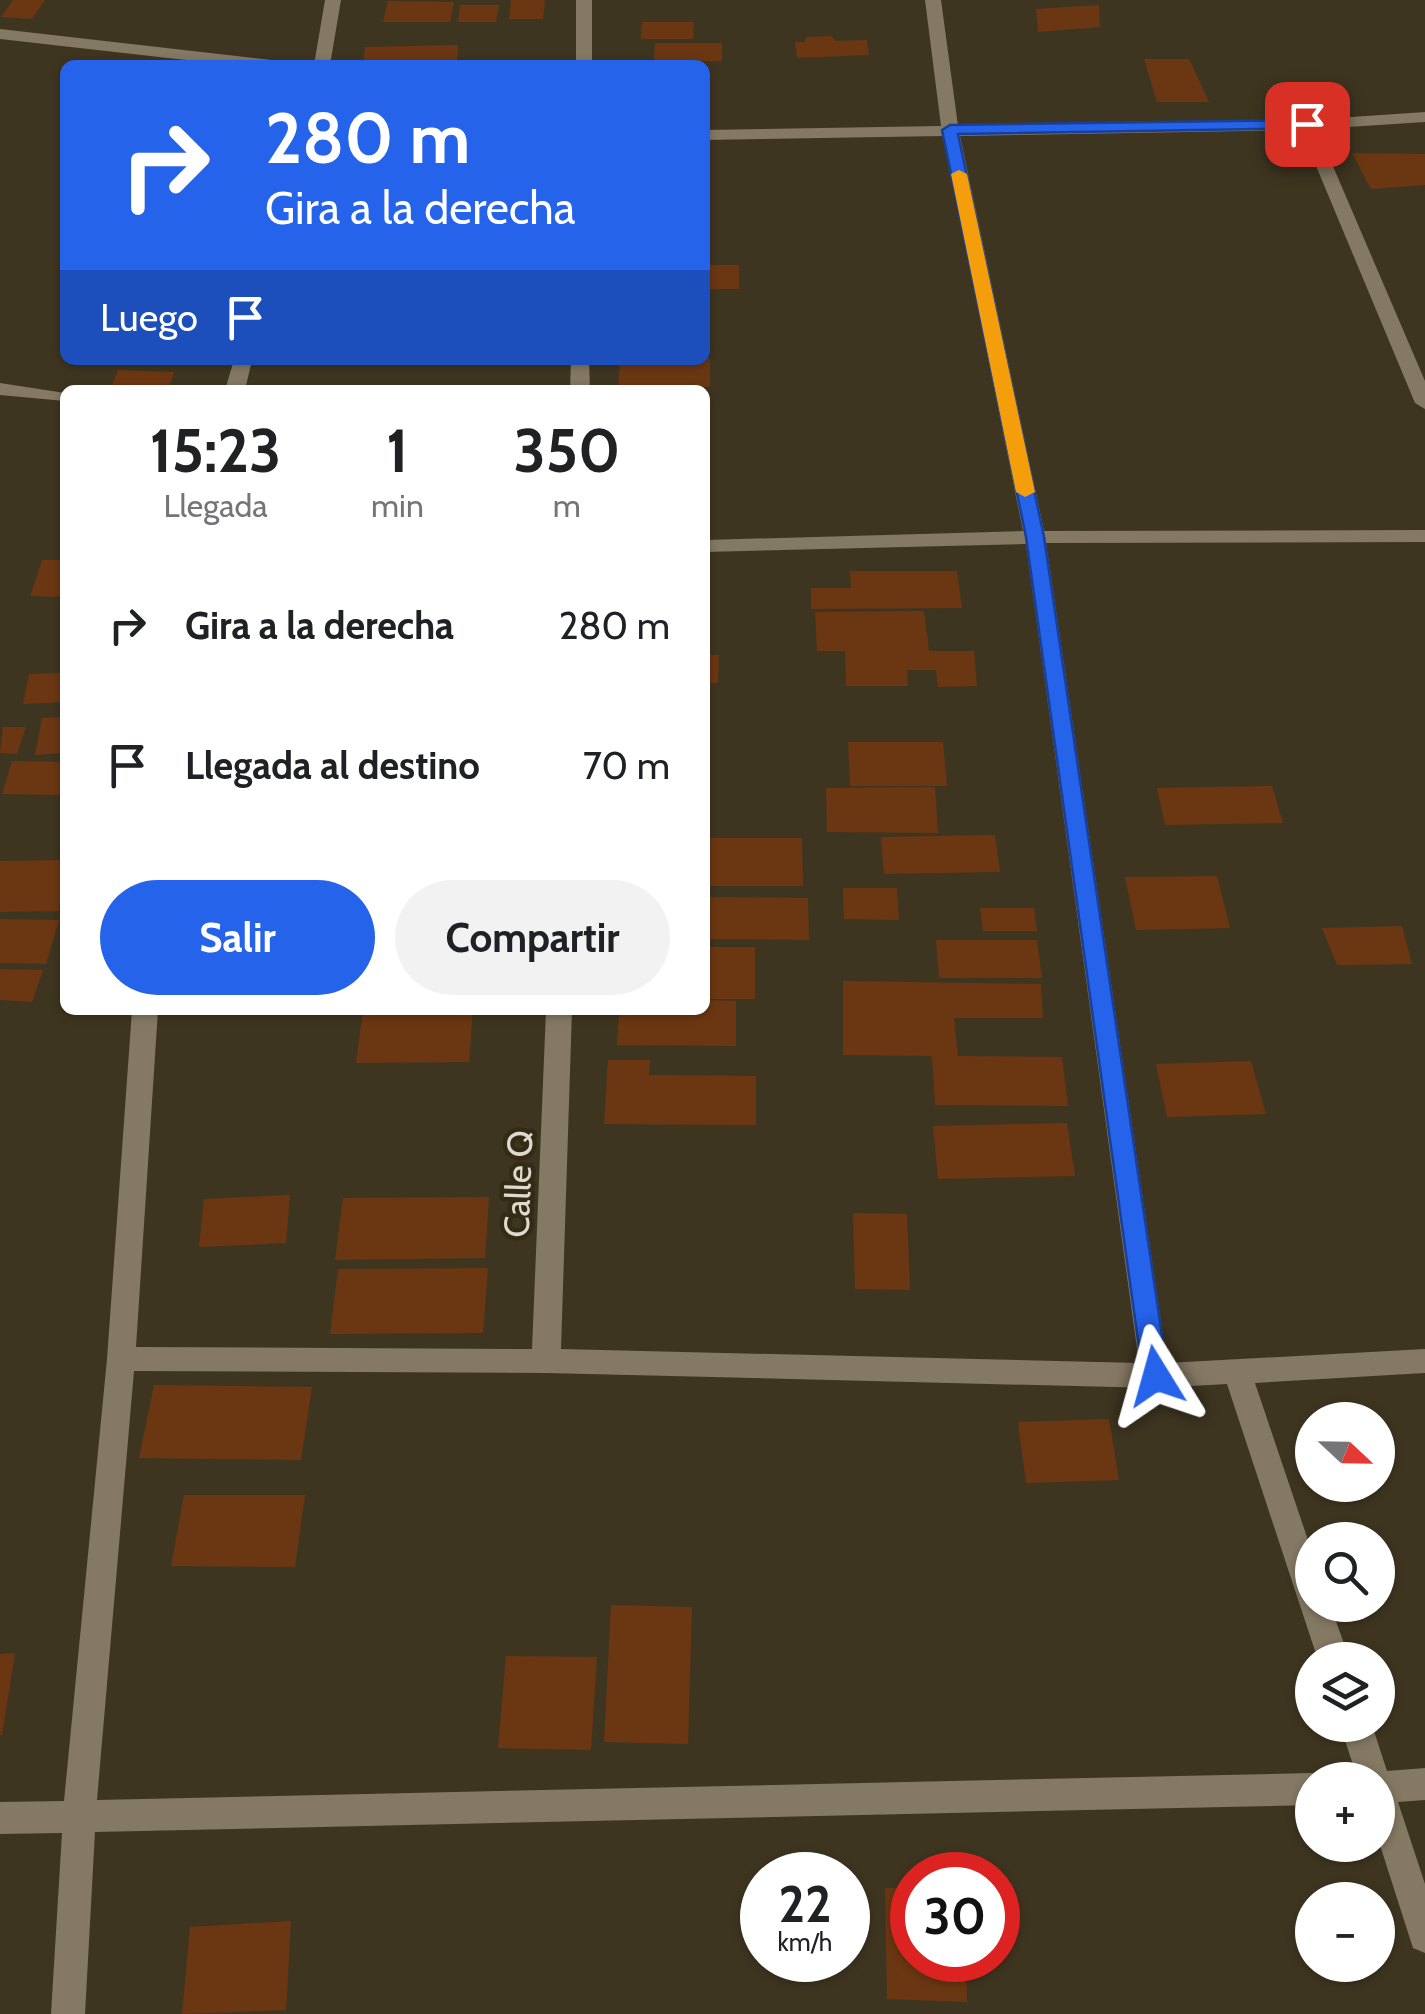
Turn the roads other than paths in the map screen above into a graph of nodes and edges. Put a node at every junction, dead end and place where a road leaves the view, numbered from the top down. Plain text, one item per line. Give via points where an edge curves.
1 (334, 0) edge
2 (584, 0) edge
3 (933, 0) edge
4 (3, 38) edge
5 (222, 60) edge
6 (323, 60) edge
7 (584, 60) edge
8 (1425, 116) edge
9 (1307, 124) junction
10 (950, 130) junction
11 (710, 135) edge
12 (0, 389) edge
13 (59, 397) dead end
14 (1425, 404) edge
15 (1425, 536) edge
16 (1035, 537) junction
17 (710, 546) edge
18 (145, 1015) edge
19 (560, 1015) edge
20 (121, 1359) junction
21 (546, 1361) junction
22 (1425, 1361) edge
23 (1238, 1374) junction
24 (1156, 1376) junction
25 (1295, 1545) edge
26 (1425, 1784) edge
27 (1395, 1787) edge
28 (1295, 1789) edge
29 (79, 1817) junction
30 (0, 1818) edge
31 (1395, 1842) edge
32 (1425, 1936) edge
33 (68, 2014) edge

1 - 6 street
2 - 7 street
3 - 10 street
4 - 5 street
8 - 9 street
9 - 10 street
9 - 14 street
10 - 11 street
10 - 16 street
12 - 13 street
15 - 16 street
16 - 17 street
16 - 24 street
18 - 20 street
19 - 21 street, Calle Q
20 - 21 street
20 - 29 street
21 - 24 street
22 - 23 street
23 - 24 street
23 - 25 street
26 - 27 street
28 - 29 street
29 - 30 street
29 - 33 street
31 - 32 street

